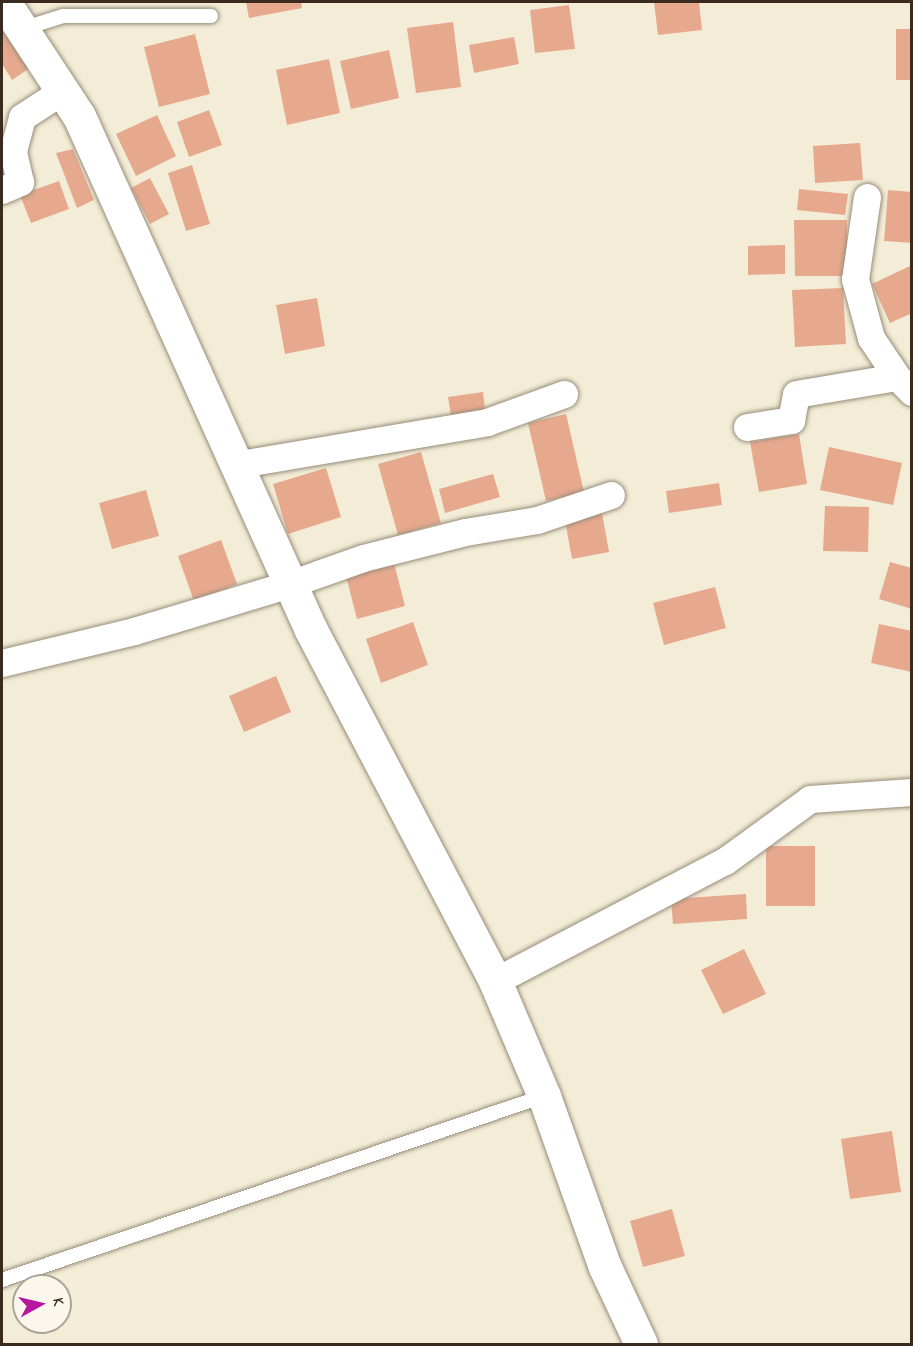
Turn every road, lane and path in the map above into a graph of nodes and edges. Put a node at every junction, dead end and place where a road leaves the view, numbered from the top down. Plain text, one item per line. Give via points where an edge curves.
1 (4, 2) edge
2 (211, 16) dead end
3 (22, 29) junction
4 (62, 91) junction
5 (2, 190) edge
6 (867, 196) dead end
7 (904, 384) edge
8 (564, 394) dead end
9 (747, 428) dead end
10 (234, 465) junction
11 (611, 495) dead end
12 (290, 584) junction
13 (2, 663) edge
14 (912, 792) edge
15 (495, 981) junction
16 (544, 1096) junction
17 (2, 1280) edge
18 (641, 1344) edge

1 - 3 street
2 - 3 lane via 63,16
3 - 4 street
4 - 5 street via 22,117 13,151 20,182
4 - 10 street via 79,117
6 - 7 street via 855,279 871,338
7 - 9 street via 796,394 791,420
8 - 10 street via 487,422
10 - 12 street
11 - 12 street via 537,520 465,532 363,558
12 - 13 street via 134,631
12 - 15 street
14 - 15 street via 810,799 725,861
15 - 16 street
16 - 17 lane
16 - 18 street via 605,1267

